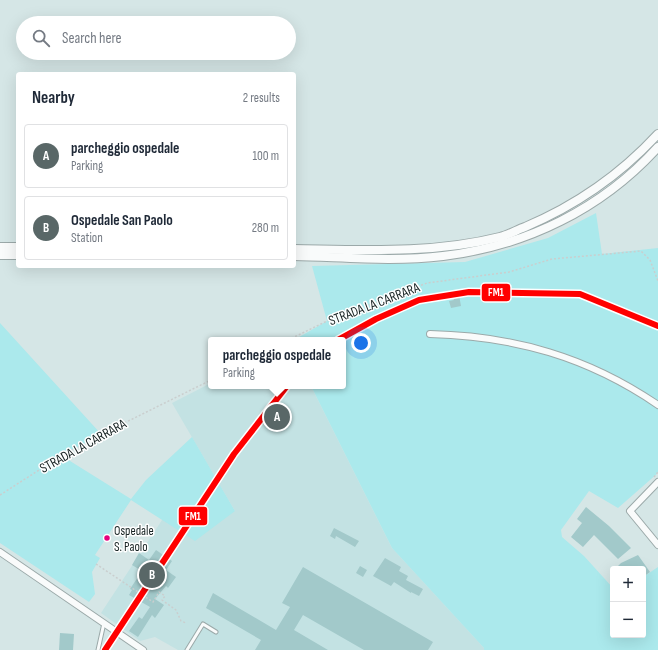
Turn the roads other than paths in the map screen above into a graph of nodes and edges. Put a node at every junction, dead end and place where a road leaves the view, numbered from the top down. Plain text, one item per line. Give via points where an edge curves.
1 (658, 134) edge
2 (658, 147) edge
3 (16, 247) edge
4 (0, 248) edge
5 (296, 249) edge
6 (0, 255) edge
7 (16, 255) edge
8 (296, 256) edge
9 (430, 334) dead end
10 (658, 405) edge
11 (658, 482) edge
12 (658, 545) edge
13 (0, 552) edge
14 (104, 624) junction
15 (216, 632) dead end
16 (98, 650) edge
17 (143, 650) edge
18 (187, 650) edge

1 - 5 main road via 634,159 604,184 542,220 502,237 436,247
2 - 8 main road via 642,165 583,210 547,229 495,246 442,256
3 - 4 main road
6 - 7 main road
9 - 10 street via 495,339 566,357 603,373
11 - 12 street via 630,511
13 - 14 street
14 - 16 lane
14 - 17 street
15 - 18 lane via 203,624

